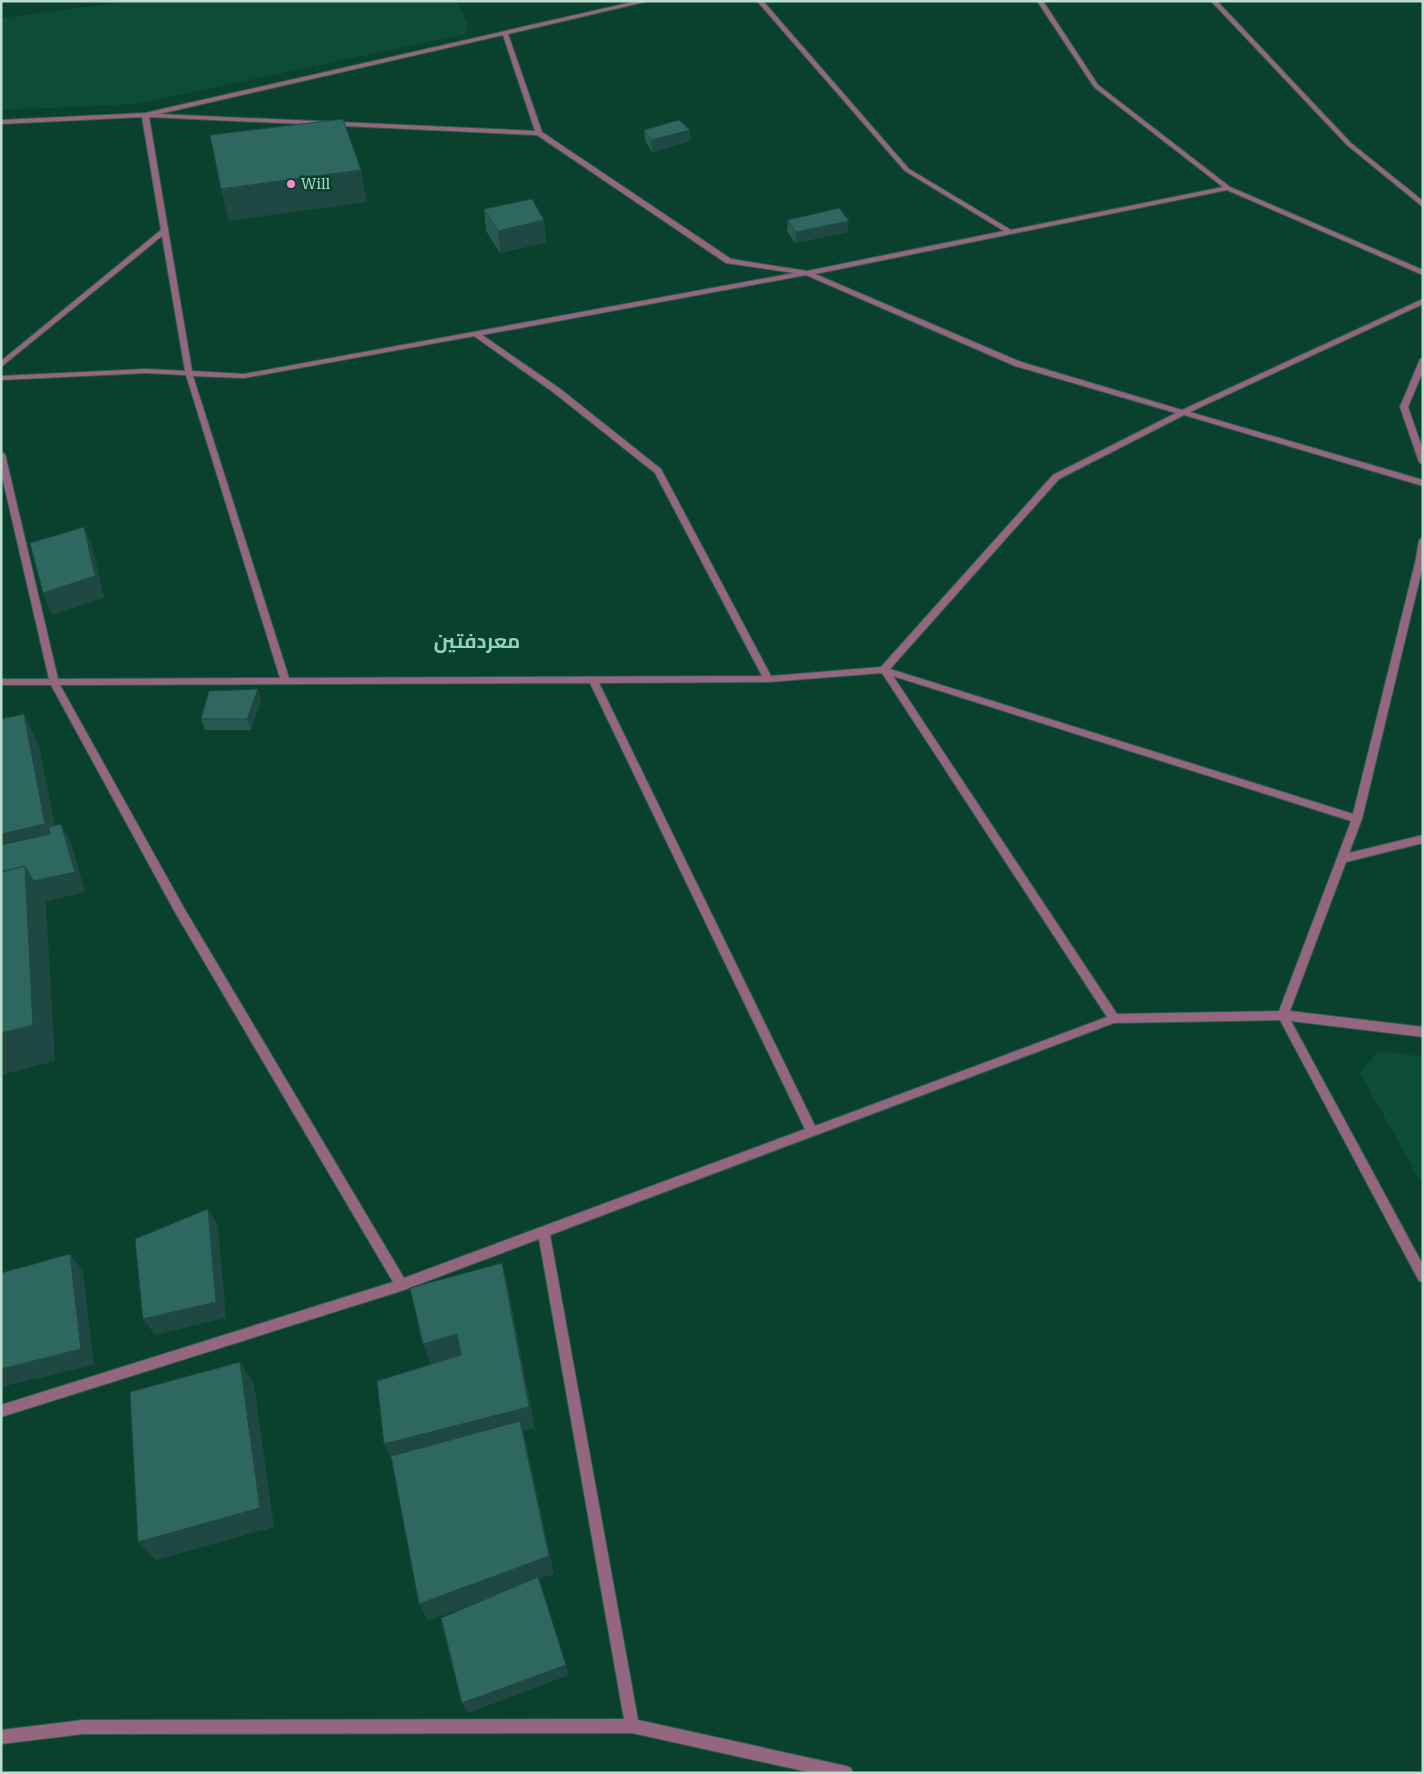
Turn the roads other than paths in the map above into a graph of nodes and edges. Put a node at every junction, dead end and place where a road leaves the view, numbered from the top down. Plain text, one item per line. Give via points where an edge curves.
1 (646, 1) edge
2 (760, 1) edge
3 (1040, 1) edge
4 (1214, 1) edge
5 (505, 33) junction
6 (145, 115) junction
7 (1, 122) edge
8 (539, 133) junction
9 (1228, 188) junction
10 (1423, 205) edge
11 (165, 230) junction
12 (1010, 232) junction
13 (807, 273) junction
14 (1423, 273) edge
15 (1423, 301) edge
16 (476, 334) junction
17 (1423, 361) edge
18 (1, 365) edge
19 (189, 374) junction
20 (1, 378) edge
21 (1182, 412) junction
22 (1, 454) edge
23 (1423, 462) edge
24 (1423, 483) edge
25 (1423, 540) edge
26 (1421, 559) edge
27 (884, 670) junction
28 (768, 679) junction
29 (286, 681) junction
30 (594, 681) junction
31 (1, 682) edge
32 (54, 682) junction
33 (1357, 819) junction
34 (1423, 839) edge
35 (1342, 859) junction
36 (1283, 1015) junction
37 (1114, 1019) junction
38 (1423, 1032) edge
39 (812, 1132) junction
40 (544, 1232) junction
41 (1423, 1277) edge
42 (402, 1285) junction
43 (1, 1411) edge
44 (632, 1726) junction
45 (1, 1737) edge
46 (846, 1773) edge

1 - 5 street
2 - 12 street via 907,170
3 - 9 street via 1096,86
4 - 10 street via 1349,144
5 - 6 street
5 - 8 street
6 - 7 street
6 - 8 street
6 - 11 street
8 - 13 street via 729,261
9 - 12 street
9 - 14 street
11 - 18 street
11 - 19 street
12 - 13 street
13 - 16 street
13 - 21 street via 1018,364
15 - 21 street
16 - 19 street via 244,376
16 - 28 street via 556,390 658,471
17 - 23 street via 1404,408
19 - 20 street via 146,372
19 - 29 street
21 - 24 street
21 - 27 street via 1056,477
22 - 32 street
25 - 26 street
26 - 33 street
27 - 28 street
27 - 33 street
27 - 37 street
28 - 30 street
29 - 30 street
29 - 32 street
30 - 39 street
31 - 32 street
32 - 42 street via 180,911
33 - 35 street
34 - 35 street
35 - 36 street
36 - 37 street
36 - 38 street
36 - 41 street
37 - 39 street
39 - 40 street
40 - 42 street
40 - 44 street
42 - 43 street
44 - 45 street via 83,1727
44 - 46 street

